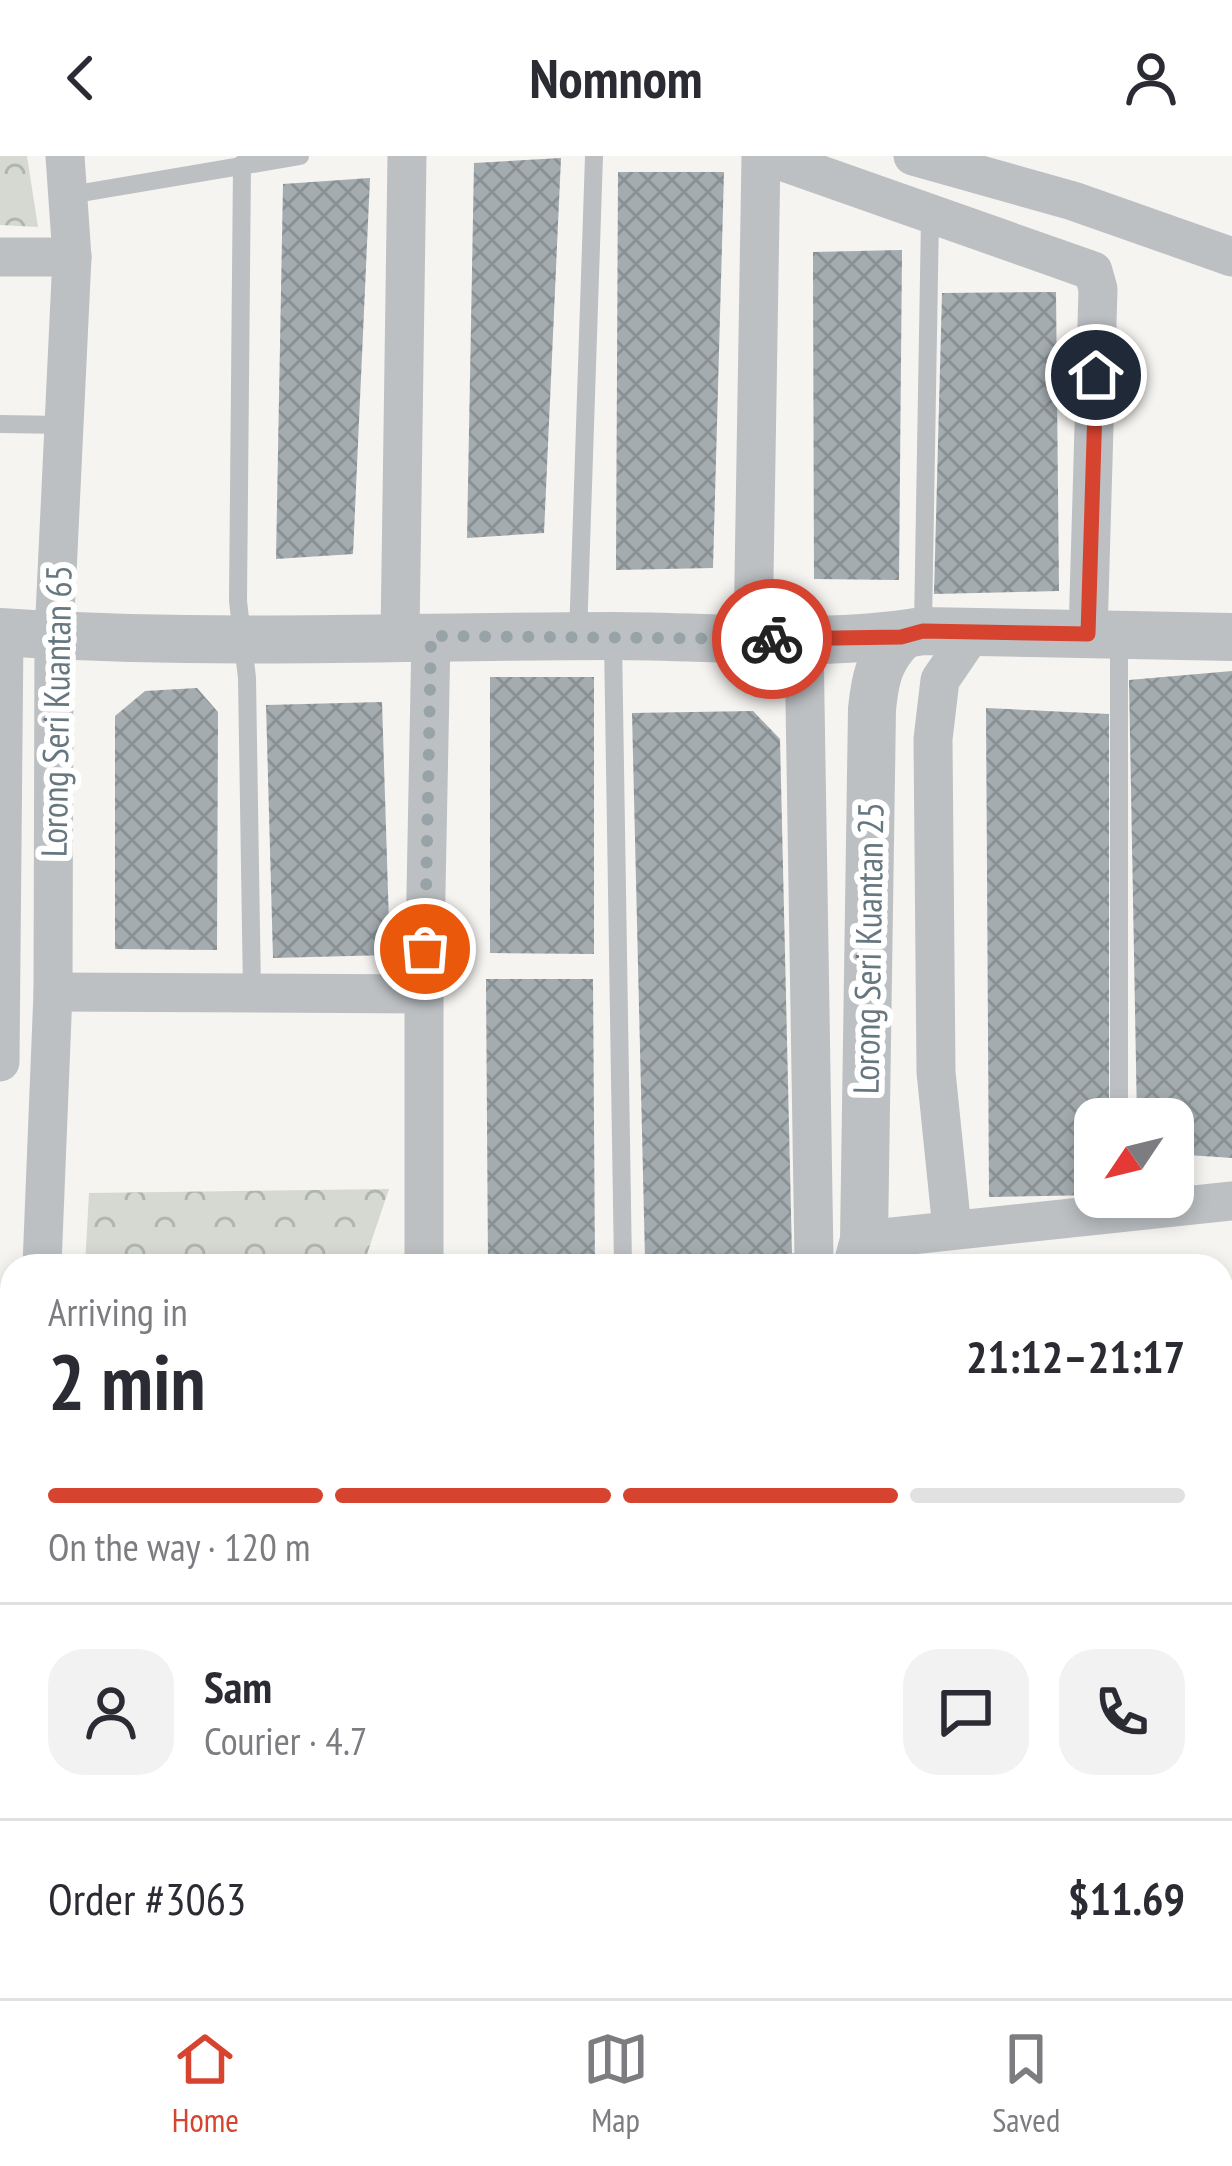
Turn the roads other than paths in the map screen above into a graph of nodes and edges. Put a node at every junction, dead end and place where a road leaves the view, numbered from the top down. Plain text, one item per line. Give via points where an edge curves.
1 (300, 156) edge
2 (407, 156) edge
3 (595, 156) edge
4 (764, 156) edge
5 (914, 156) edge
6 (242, 164) junction
7 (68, 176) edge
8 (930, 217) junction
9 (0, 256) edge
10 (72, 257) junction
11 (1232, 257) edge
12 (0, 424) edge
13 (64, 425) junction
14 (2, 632) edge
15 (972, 633) junction
16 (912, 634) junction
17 (1104, 634) junction
18 (54, 636) junction
19 (416, 636) junction
20 (595, 636) junction
21 (1232, 637) edge
22 (242, 638) junction
23 (753, 638) junction
24 (804, 639) junction
25 (1, 986) edge
26 (53, 992) junction
27 (252, 992) junction
28 (424, 994) junction
29 (0, 1063) edge
30 (1119, 1098) edge
31 (1232, 1201) edge
32 (1194, 1202) edge
33 (1074, 1212) edge
34 (952, 1229) junction
35 (42, 1254) edge
36 (424, 1254) edge
37 (622, 1254) edge
38 (838, 1254) edge
39 (838, 1254) edge
40 (854, 1254) edge

1 - 6 lane
2 - 19 street
3 - 20 lane
4 - 8 street
4 - 23 street
5 - 11 street
6 - 7 lane
6 - 22 lane
7 - 10 street, Lorong Seri Kuantan 65
8 - 16 lane
8 - 17 street via 1093,271
9 - 10 street
10 - 13 street, Lorong Seri Kuantan 65
12 - 13 lane
13 - 18 street, Lorong Seri Kuantan 65
14 - 18 street
14 - 25 street
15 - 16 street
15 - 17 street
15 - 34 street via 940,680 933,740 936,1072
16 - 24 street
16 - 38 street, Lorong Seri Kuantan 25 via 885,652 872,709
17 - 21 street
17 - 30 lane
18 - 22 street
18 - 26 street, Lorong Seri Kuantan 65
19 - 20 street
19 - 22 street
19 - 28 street
20 - 23 street
20 - 37 lane
22 - 27 lane
23 - 24 street
24 - 39 street
25 - 29 street
26 - 27 street
26 - 35 street, Lorong Seri Kuantan 65
27 - 28 street
28 - 36 street
31 - 32 street
33 - 34 street
34 - 40 street

